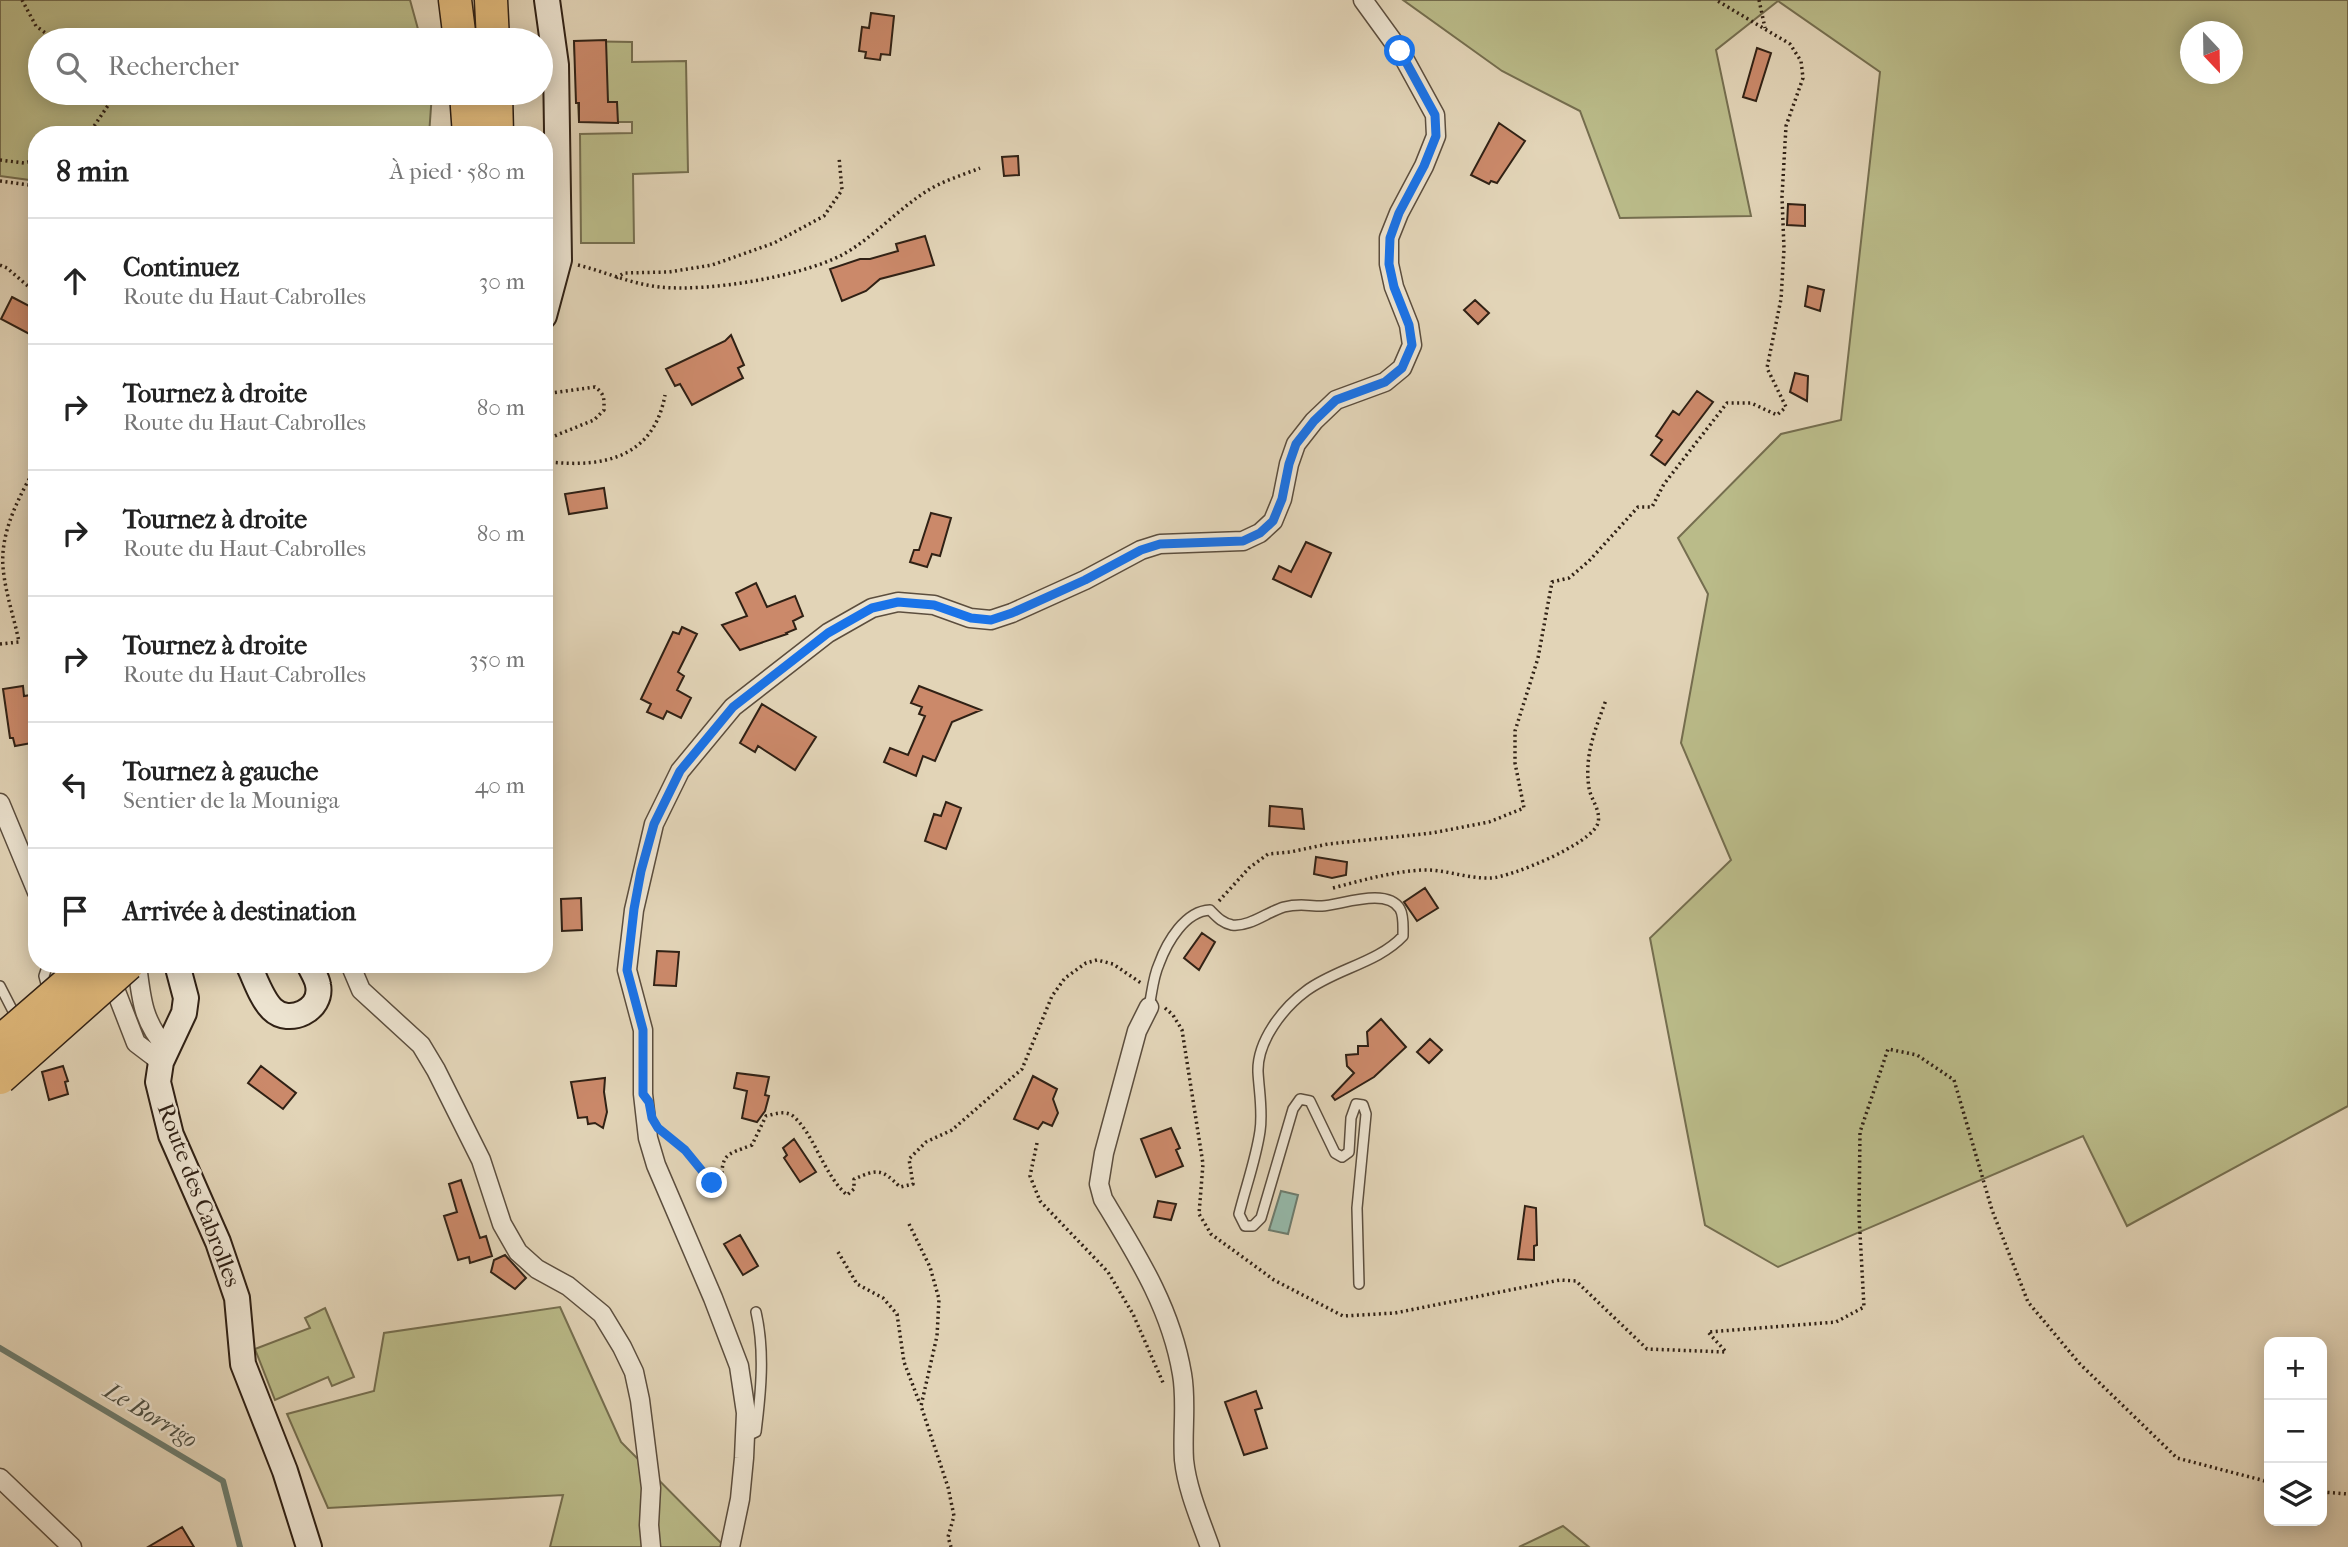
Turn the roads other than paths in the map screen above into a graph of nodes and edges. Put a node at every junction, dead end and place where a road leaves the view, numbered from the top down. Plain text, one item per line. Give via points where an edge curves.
1 (455, 0) edge
2 (491, 0) edge
3 (547, 0) edge
4 (1363, 0) edge
5 (458, 28) edge
6 (492, 28) edge
7 (552, 28) edge
8 (553, 37) edge
9 (467, 105) edge
10 (496, 105) edge
11 (468, 126) edge
12 (497, 126) edge
13 (553, 282) edge
14 (0, 803) edge
15 (28, 870) edge
16 (45, 973) edge
17 (81, 973) edge
18 (102, 973) edge
19 (118, 973) edge
20 (138, 973) edge
21 (179, 973) edge
22 (253, 973) edge
23 (313, 973) edge
24 (354, 973) edge
25 (0, 986) edge
26 (1151, 1000) joint
27 (52, 1004) dead end
28 (55, 1016) dead end
29 (18, 1038) edge
30 (61, 1040) dead end
31 (45, 1051) dead end
32 (164, 1055) junction
33 (0, 1078) edge
34 (1359, 1284) dead end
35 (756, 1312) dead end
36 (745, 1437) junction
37 (0, 1478) edge
38 (72, 1547) edge
39 (309, 1547) edge
40 (652, 1547) edge
41 (730, 1547) edge
42 (1210, 1547) edge

1 - 5 highway
2 - 6 highway
3 - 7 street
4 - 36 street via 1400,51 1435,115 1436,136 1390,238 1392,275 1412,345 1402,368 1385,382 1336,400 1314,421 1296,444 1273,521 1243,541 1160,544 1141,550 1085,580 991,620 934,605 898,602 872,608 828,633 733,707 680,771 654,824 634,909 627,970 643,1030 644,1119 656,1165 739,1366
8 - 13 street via 559,260
9 - 11 highway
10 - 12 highway
14 - 15 street
16 - 27 lane
17 - 29 highway, bridge
18 - 32 street via 117,994 136,1043
19 - 33 highway, bridge
20 - 32 street via 148,1022
21 - 32 street, Route des Cabrolles via 186,1006
22 - 23 street via 272,1009 289,1016 314,1004 318,985
24 - 40 street via 361,990 421,1045 436,1070 481,1160 502,1224 518,1252 601,1314 622,1347 640,1400 651,1488
25 - 29 lane
26 - 34 lane via 1168,945 1189,918 1202,910 1235,925 1304,904 1376,898 1392,901 1400,909 1403,936 1396,943 1324,978 1288,1007 1264,1041 1258,1068 1261,1128 1238,1214 1245,1226 1253,1226 1261,1218 1293,1109 1300,1099 1310,1101 1335,1153 1342,1157 1349,1152 1356,1104 1363,1105 1366,1114 1357,1208
26 - 42 street via 1134,1043 1099,1185 1160,1297 1174,1340 1182,1376 1185,1463
28 - 30 lane
29 - 31 lane via 36,1051
32 - 39 street, Route des Cabrolles via 158,1082 171,1135 237,1298 243,1364
35 - 36 lane via 762,1382 756,1432
36 - 41 street
37 - 38 street

